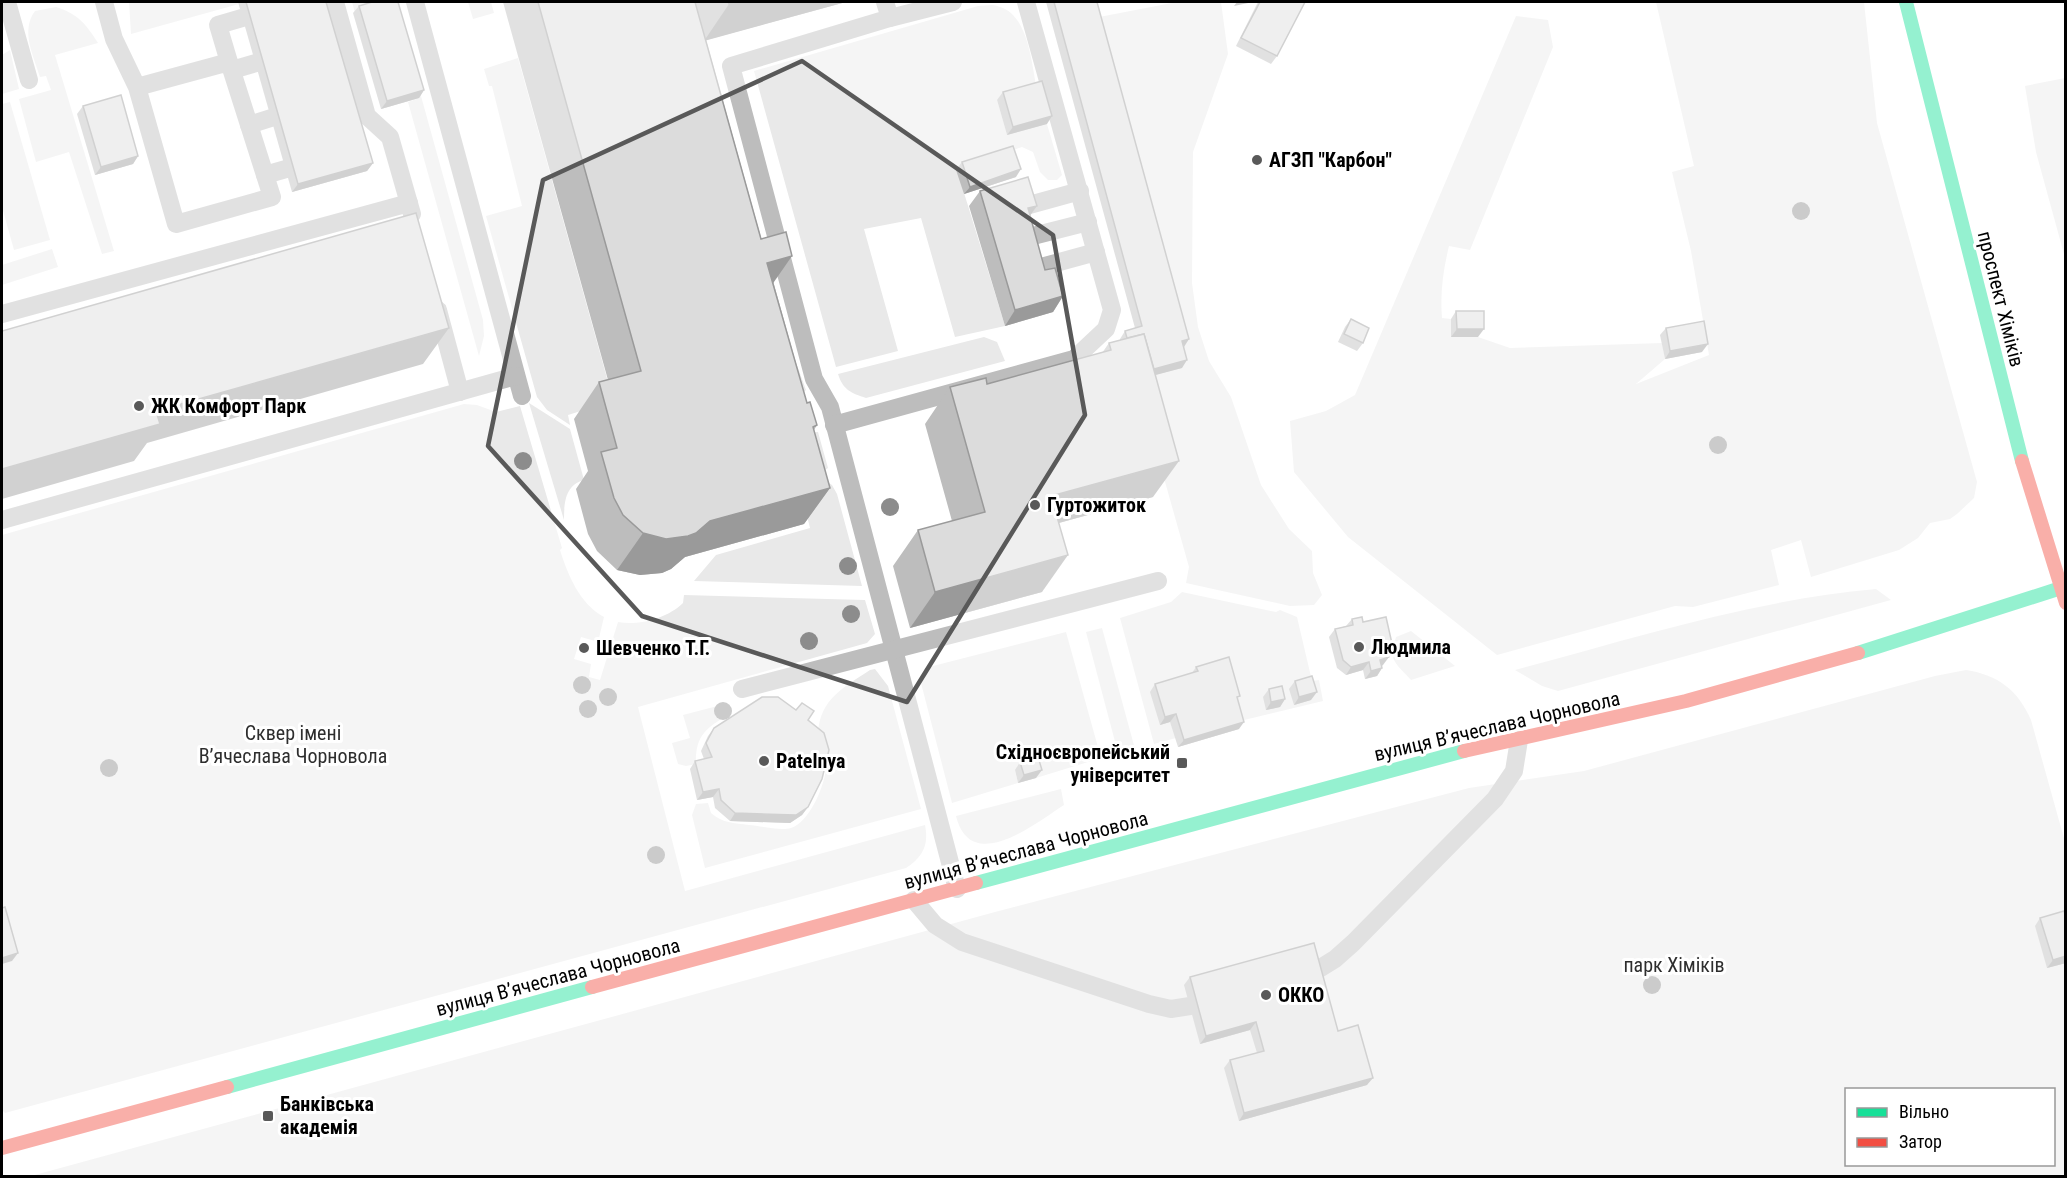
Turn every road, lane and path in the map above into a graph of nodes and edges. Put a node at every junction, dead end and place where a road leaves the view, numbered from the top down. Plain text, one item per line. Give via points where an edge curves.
1 (7, 2) edge
2 (104, 2) edge
3 (335, 2) edge
4 (415, 2) edge
5 (952, 2) edge
6 (1026, 2) edge
7 (1906, 2) edge
8 (887, 10) edge
9 (242, 18) dead end
10 (256, 63) dead end
11 (231, 66) junction
12 (29, 80) dead end
13 (137, 87) junction
14 (271, 118) dead end
15 (249, 125) junction
16 (286, 169) dead end
17 (265, 175) junction
18 (1080, 191) junction
19 (409, 203) junction
20 (1022, 207) edge
21 (1088, 222) junction
22 (418, 236) edge
23 (1021, 239) edge
24 (1096, 252) junction
25 (1030, 270) edge
26 (433, 292) edge
27 (2, 314) edge
28 (516, 376) junction
29 (460, 392) junction
30 (522, 396) dead end
31 (834, 425) junction
32 (2, 520) edge
33 (1158, 581) dead end
34 (2061, 588) junction
35 (2066, 603) edge
36 (894, 648) junction
37 (742, 689) dead end
38 (1519, 741) junction
39 (957, 889) junction
40 (914, 900) junction
41 (1314, 972) edge
42 (1190, 1006) dead end
43 (2, 1148) edge

1 - 12 lane
2 - 13 lane via 114,39
3 - 19 lane via 367,116 390,137
4 - 28 lane
5 - 8 lane
6 - 18 lane via 1076,147
7 - 34 main road, проспект Хіміків via 2016,442
8 - 31 lane via 731,66 814,379 830,408
9 - 11 lane via 218,25
10 - 11 lane
11 - 13 lane
11 - 15 lane
13 - 17 lane via 176,224 272,197
14 - 15 lane
15 - 17 lane
16 - 17 lane
18 - 20 lane
18 - 21 lane
19 - 22 lane
19 - 27 lane
21 - 23 lane
21 - 24 lane
24 - 25 lane
24 - 31 lane via 1112,310 1106,329 1074,360
26 - 29 lane
28 - 29 lane
28 - 30 lane
29 - 32 lane
31 - 36 lane
33 - 36 lane
34 - 35 main road, проспект Хіміків
34 - 38 main road, вулиця Вʼячеслава Чорновола via 1912,638 1573,730
36 - 37 lane
36 - 39 lane
38 - 39 main road, вулиця Вʼячеслава Чорновола via 1457,752
38 - 41 lane via 1514,771 1495,799 1353,943
39 - 40 main road, вулиця Вʼячеслава Чорновола
40 - 42 lane via 935,925 962,942 1149,1004 1171,1009
40 - 43 main road, вулиця Вʼячеслава Чорновола

